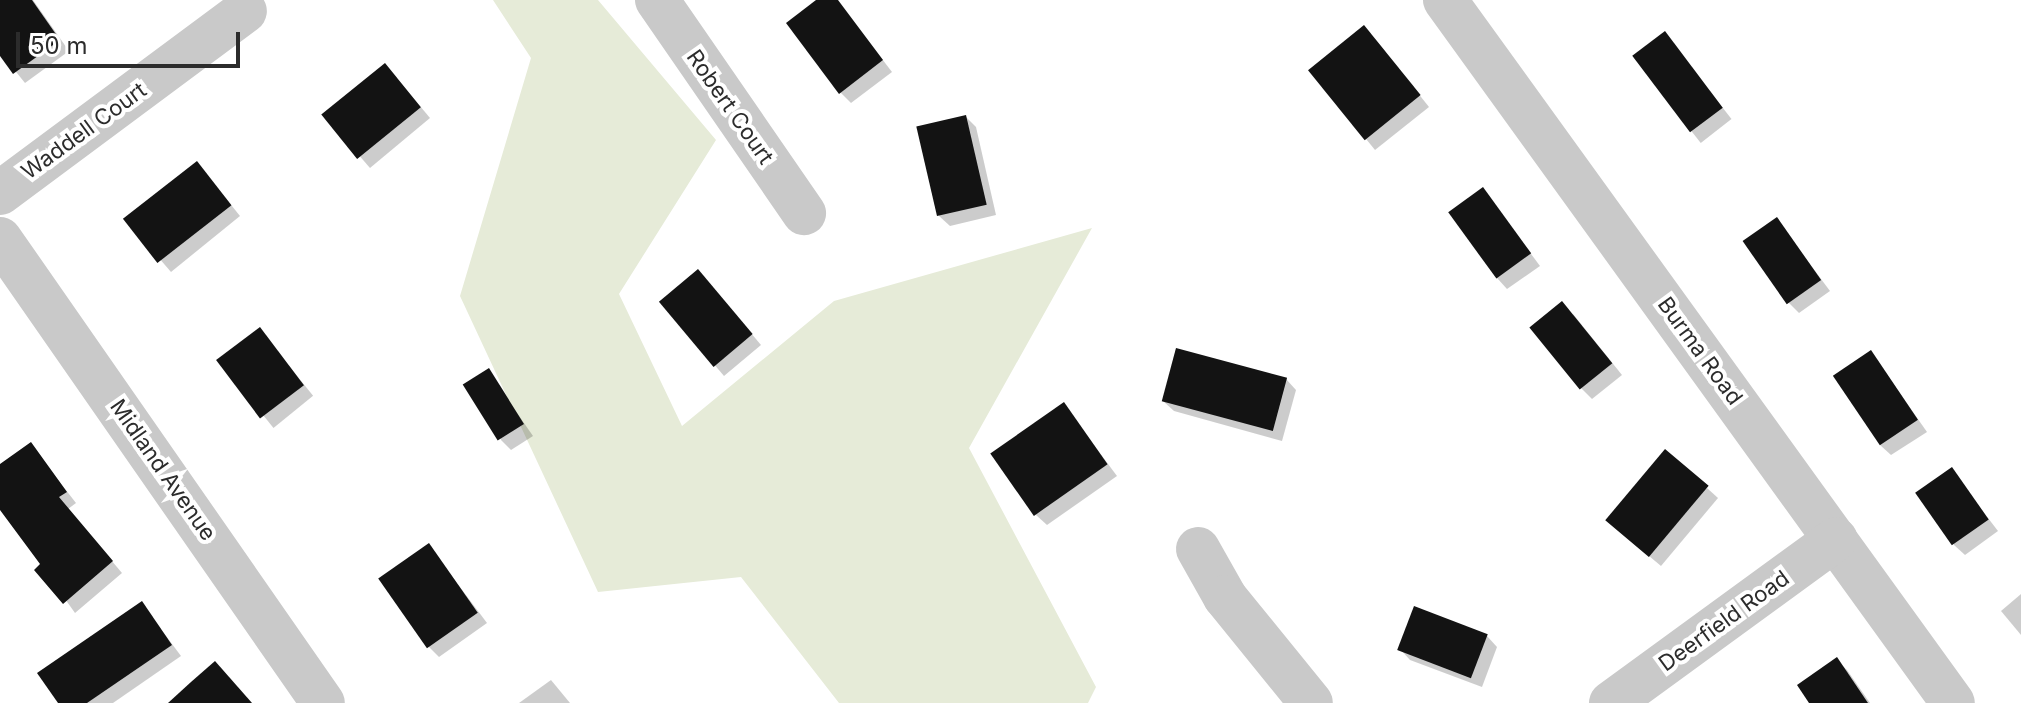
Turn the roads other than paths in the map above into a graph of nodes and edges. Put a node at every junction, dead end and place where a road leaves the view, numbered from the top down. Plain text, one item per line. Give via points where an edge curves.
1 (657, 0) edge
2 (1445, 0) edge
3 (245, 11) dead end
4 (0, 193) edge
5 (804, 213) dead end
6 (0, 239) edge
7 (1836, 539) junction
8 (1198, 549) dead end
9 (323, 703) edge
10 (1311, 703) edge
11 (1611, 703) edge
12 (1953, 703) edge

1 - 5 street, Robert Court
2 - 7 street, Burma Road
3 - 4 street, Waddell Court
6 - 9 street, Midland Avenue
7 - 11 street, Deerfield Road
7 - 12 street, Burma Road
8 - 10 street via 1225,597

